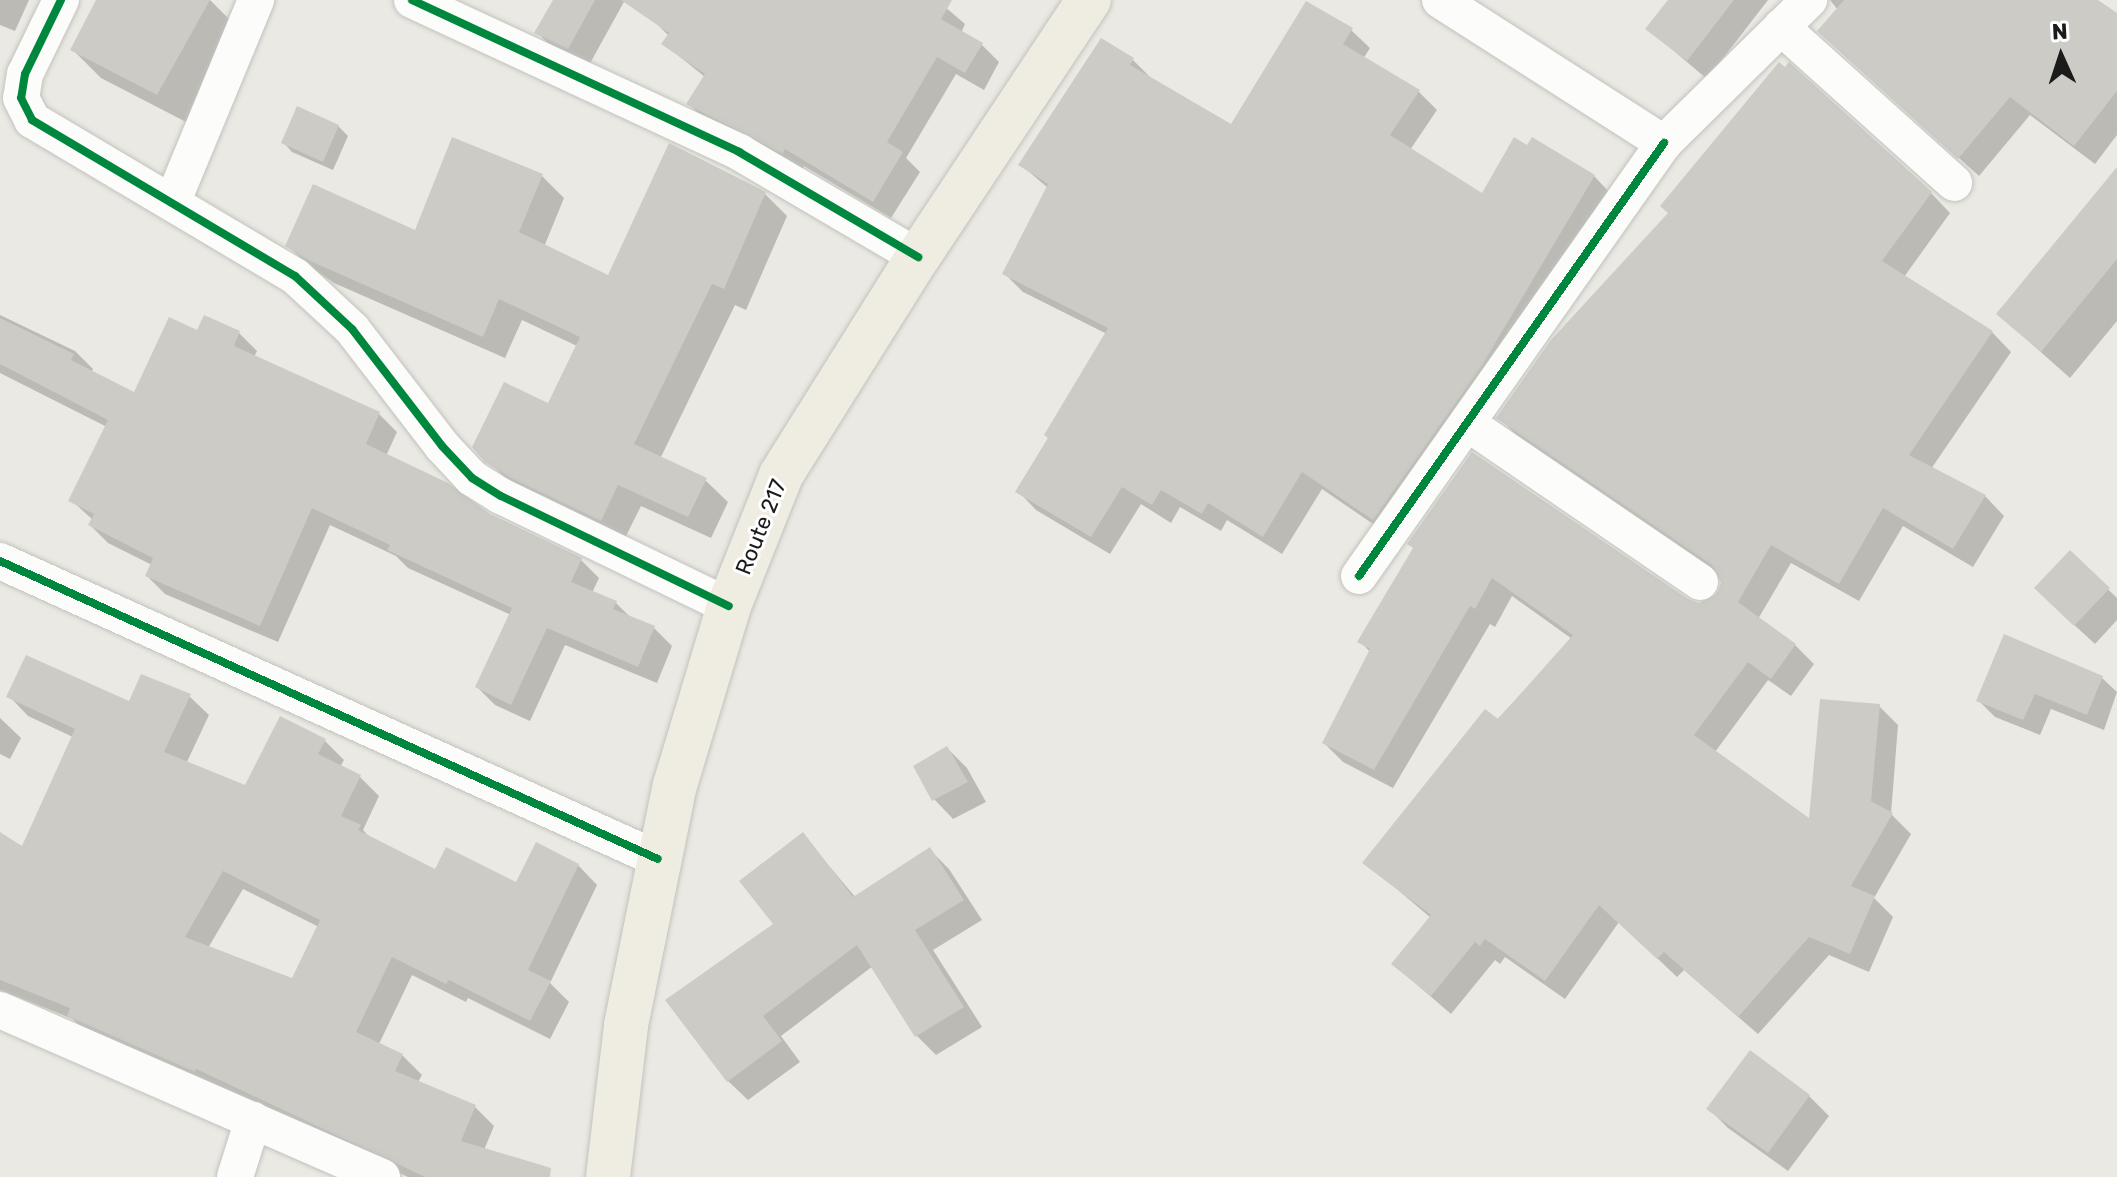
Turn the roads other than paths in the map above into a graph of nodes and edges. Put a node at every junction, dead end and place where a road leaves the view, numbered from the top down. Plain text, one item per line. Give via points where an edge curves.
1 (61, 0) edge
2 (256, 0) edge
3 (412, 0) edge
4 (1089, 0) edge
5 (1440, 0) edge
6 (1809, 0) edge
7 (1781, 27) junction
8 (1664, 143) junction
9 (1954, 183) dead end
10 (172, 203) junction
11 (918, 257) junction
12 (1467, 423) junction
13 (0, 561) edge
14 (1359, 576) dead end
15 (1700, 582) dead end
16 (729, 606) junction
17 (658, 859) junction
18 (0, 1010) edge
19 (253, 1120) junction
20 (235, 1177) edge
21 (382, 1177) edge
22 (608, 1177) edge

1 - 10 street via 25,74 21,98 32,120
2 - 10 street
3 - 11 street via 739,152
4 - 11 main road, Route 217
5 - 8 street
6 - 7 street
7 - 8 street
7 - 9 street
8 - 12 street
10 - 16 street via 295,276 352,329 472,478
11 - 16 main road, Route 217 via 781,475
12 - 14 street
12 - 15 street
13 - 17 street
16 - 17 main road, Route 217
17 - 22 main road, Route 217 via 626,1025
18 - 19 street
19 - 20 street
19 - 21 street

